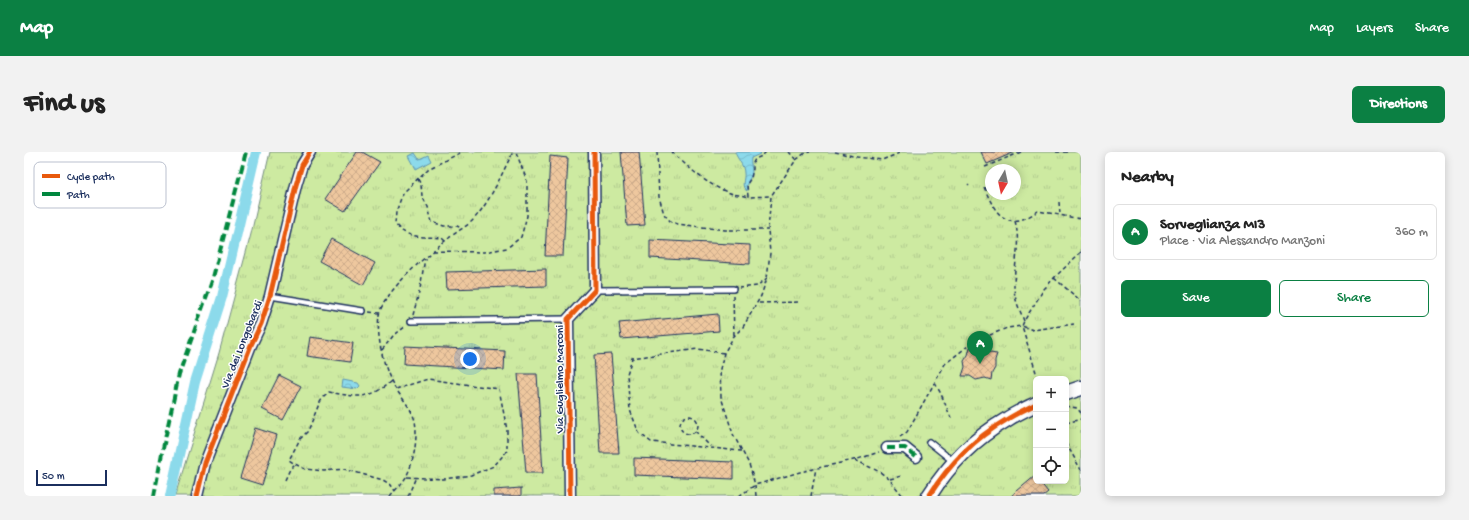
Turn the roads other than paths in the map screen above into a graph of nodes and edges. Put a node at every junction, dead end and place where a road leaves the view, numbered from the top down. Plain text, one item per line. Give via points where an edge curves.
1 (310, 152) edge
2 (594, 152) edge
3 (732, 289) road end
4 (596, 290) junction
5 (270, 296) junction
6 (363, 311) road end
7 (568, 319) junction
8 (411, 321) road end
9 (1081, 388) edge
10 (1069, 392) edge
11 (1033, 406) edge
12 (929, 442) dead end
13 (887, 448) road end
14 (916, 457) dead end
15 (955, 462) junction
16 (197, 496) edge
17 (570, 496) edge
18 (929, 496) edge

1 - 5 street, Via dei Longobardi via 302,165 296,185
2 - 4 street
3 - 4 lane
4 - 7 street, Via Guglielmo Marconi
5 - 6 lane
5 - 16 street, Via dei Longobardi via 205,463
7 - 8 lane
7 - 17 street, Via Guglielmo Marconi
9 - 10 street
11 - 15 street via 1005,420
12 - 15 lane
13 - 14 street via 905,448
15 - 18 street

